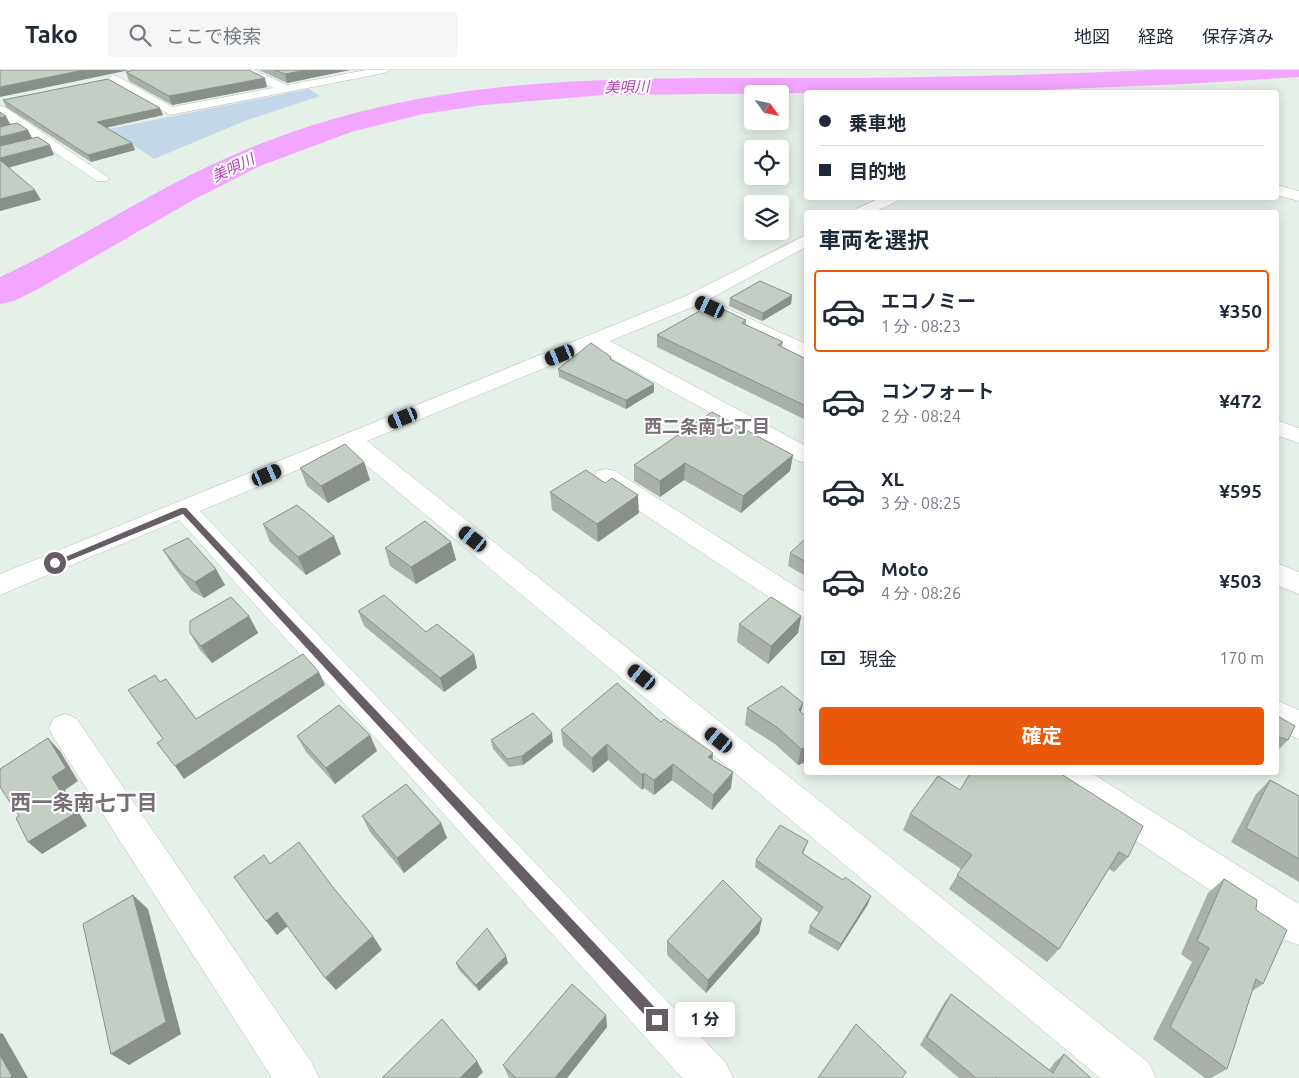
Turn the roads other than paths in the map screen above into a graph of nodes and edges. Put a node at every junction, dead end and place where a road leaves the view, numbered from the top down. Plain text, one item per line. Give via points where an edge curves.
1 (245, 70) edge
2 (384, 70) edge
3 (130, 76) edge
4 (286, 89) junction
5 (3, 105) edge
6 (102, 178) dead end
7 (1279, 191) edge
8 (1299, 196) edge
9 (888, 200) edge
10 (866, 210) edge
11 (804, 242) edge
12 (694, 299) junction
13 (596, 341) junction
14 (804, 351) edge
15 (1279, 428) edge
16 (1299, 436) edge
17 (350, 439) junction
18 (804, 455) edge
19 (606, 477) dead end
20 (184, 510) junction
21 (1279, 574) edge
22 (1299, 584) edge
23 (0, 585) edge
24 (804, 606) edge
25 (1279, 715) edge
26 (1299, 725) edge
27 (66, 728) dead end
28 (1066, 775) edge
29 (1299, 926) edge
30 (297, 1078) edge
31 (711, 1078) edge
32 (1134, 1078) edge

1 - 4 street
2 - 4 street
3 - 4 street via 108,80 170,111
5 - 6 street
7 - 8 street
9 - 10 street
11 - 12 street
12 - 13 street
12 - 14 street
13 - 17 street
13 - 18 street
15 - 16 street
17 - 20 street
17 - 32 street
19 - 24 street
20 - 23 street
20 - 31 street
21 - 22 street
25 - 26 street
27 - 30 street
28 - 29 street

